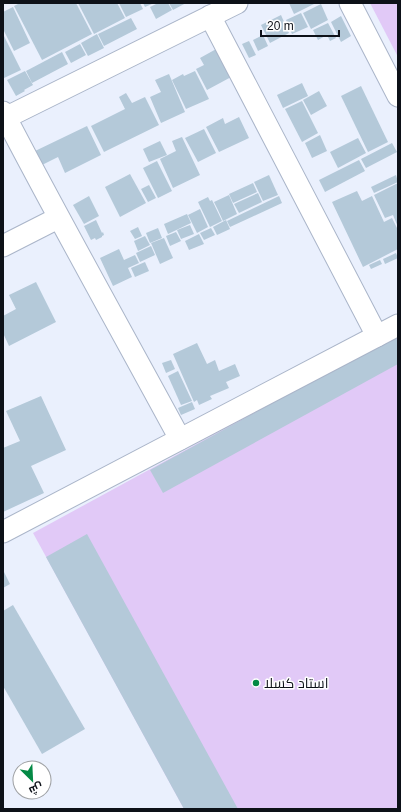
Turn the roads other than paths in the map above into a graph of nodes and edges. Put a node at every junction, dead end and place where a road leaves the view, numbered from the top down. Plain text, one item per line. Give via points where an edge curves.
1 (237, 3) edge
2 (350, 3) edge
3 (210, 16) junction
4 (398, 96) edge
5 (4, 116) edge
6 (58, 218) junction
7 (3, 246) edge
8 (398, 325) edge
9 (377, 336) junction
10 (180, 439) junction
11 (3, 532) edge

1 - 3 street
2 - 4 street
3 - 5 street
3 - 9 street
5 - 6 street
6 - 7 street
6 - 10 street
8 - 9 street
9 - 10 street
10 - 11 street

